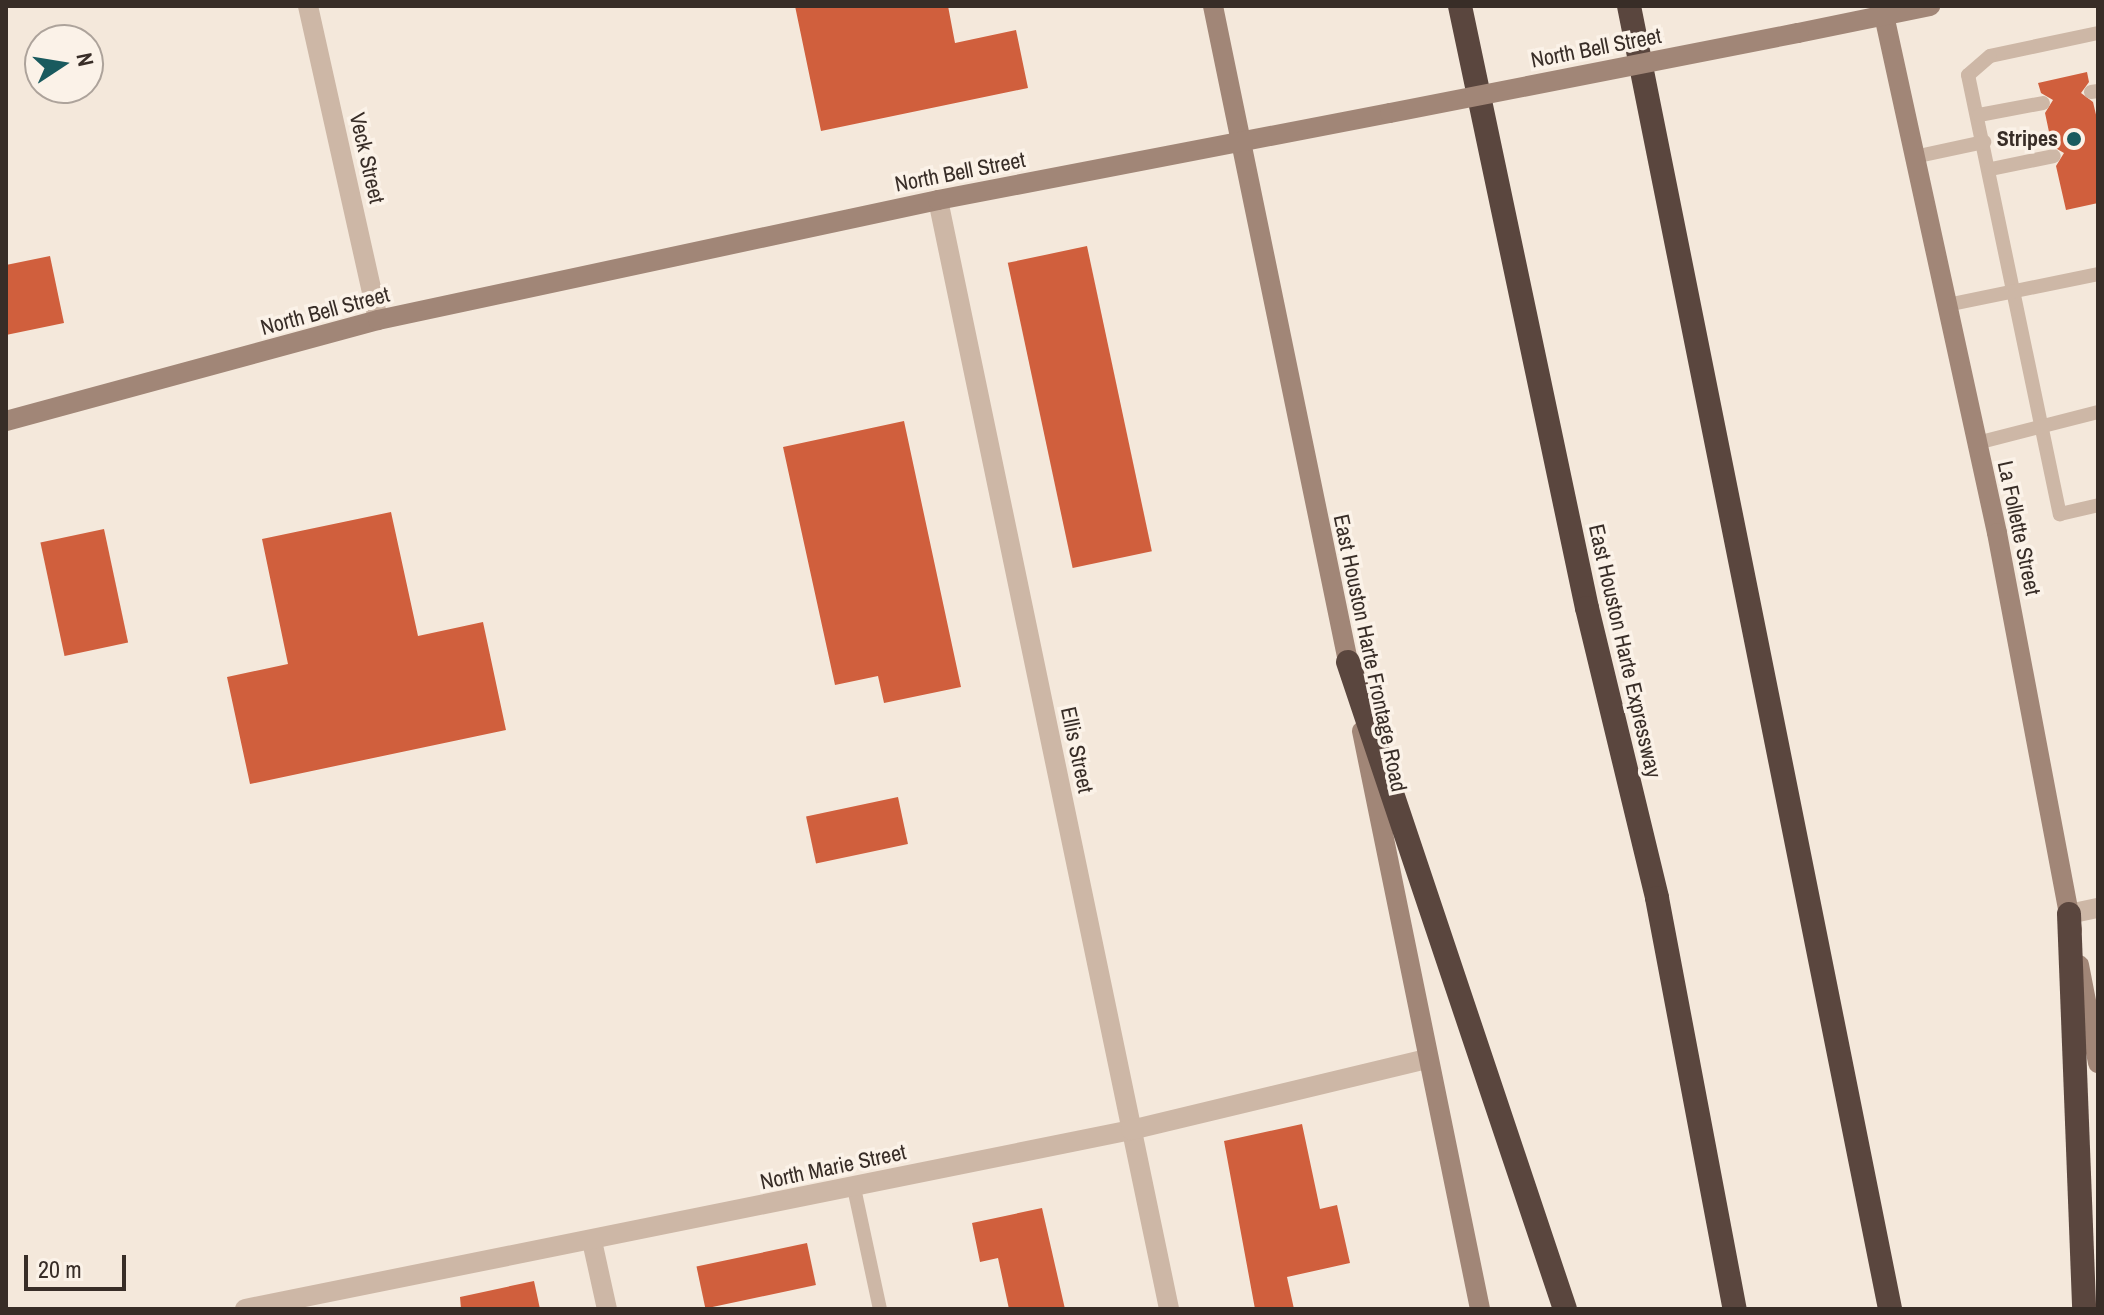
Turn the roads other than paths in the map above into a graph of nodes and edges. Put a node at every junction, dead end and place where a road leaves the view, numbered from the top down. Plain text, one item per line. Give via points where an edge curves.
1 (308, 6) edge
2 (1213, 6) edge
3 (1460, 6) edge
4 (1629, 6) edge
5 (1930, 6) edge
6 (1882, 11) edge
7 (2098, 33) edge
8 (2043, 103) dead end
9 (1979, 115) junction
10 (1984, 142) junction
11 (1240, 143) junction
12 (2054, 156) dead end
13 (1914, 157) junction
14 (1991, 169) junction
15 (938, 200) junction
16 (2098, 274) edge
17 (2015, 290) junction
18 (1947, 305) junction
19 (378, 320) junction
20 (2098, 412) edge
21 (6, 421) edge
22 (2043, 427) junction
23 (1977, 443) junction
24 (2098, 505) edge
25 (1348, 662) junction
26 (2098, 908) edge
27 (2069, 914) junction
28 (1427, 1059) junction
29 (2098, 1063) edge
30 (1131, 1130) junction
31 (854, 1188) junction
32 (592, 1241) junction
33 (245, 1309) edge
34 (607, 1309) edge
35 (880, 1309) edge
36 (1169, 1309) edge
37 (1480, 1309) edge
38 (1565, 1309) edge
39 (1735, 1309) edge
40 (1890, 1309) edge
41 (2084, 1309) edge

1 - 19 street, Veck Street
2 - 11 main road, East Houston Harte Frontage Road
3 - 39 highway, East Houston Harte Expressway via 1587,608 1657,898
4 - 40 highway
5 - 6 main road, North Bell Street
6 - 11 main road, North Bell Street, bridge via 1798,33
6 - 13 main road, La Follette Street
7 - 9 lane via 1990,56 1968,75
8 - 9 lane
9 - 10 lane
10 - 13 lane
10 - 14 lane
11 - 15 main road, North Bell Street
11 - 25 main road, East Houston Harte Frontage Road
12 - 14 lane
13 - 18 main road, La Follette Street
14 - 17 lane
15 - 19 main road, North Bell Street
15 - 30 street, Ellis Street
16 - 17 lane
17 - 18 lane
17 - 22 lane
18 - 23 main road, La Follette Street
19 - 21 main road, North Bell Street
20 - 22 lane
22 - 23 lane
22 - 24 lane via 2060,514
23 - 27 main road, La Follette Street
25 - 28 main road, East Houston Harte Frontage Road
25 - 38 highway
26 - 27 street
27 - 29 main road, La Follette Street
27 - 41 highway
28 - 30 street, North Marie Street
28 - 37 main road, East Houston Harte Frontage Road
30 - 31 street, North Marie Street
30 - 36 street, Ellis Street
31 - 32 street, North Marie Street
31 - 35 lane
32 - 33 street, North Marie Street
32 - 34 street

